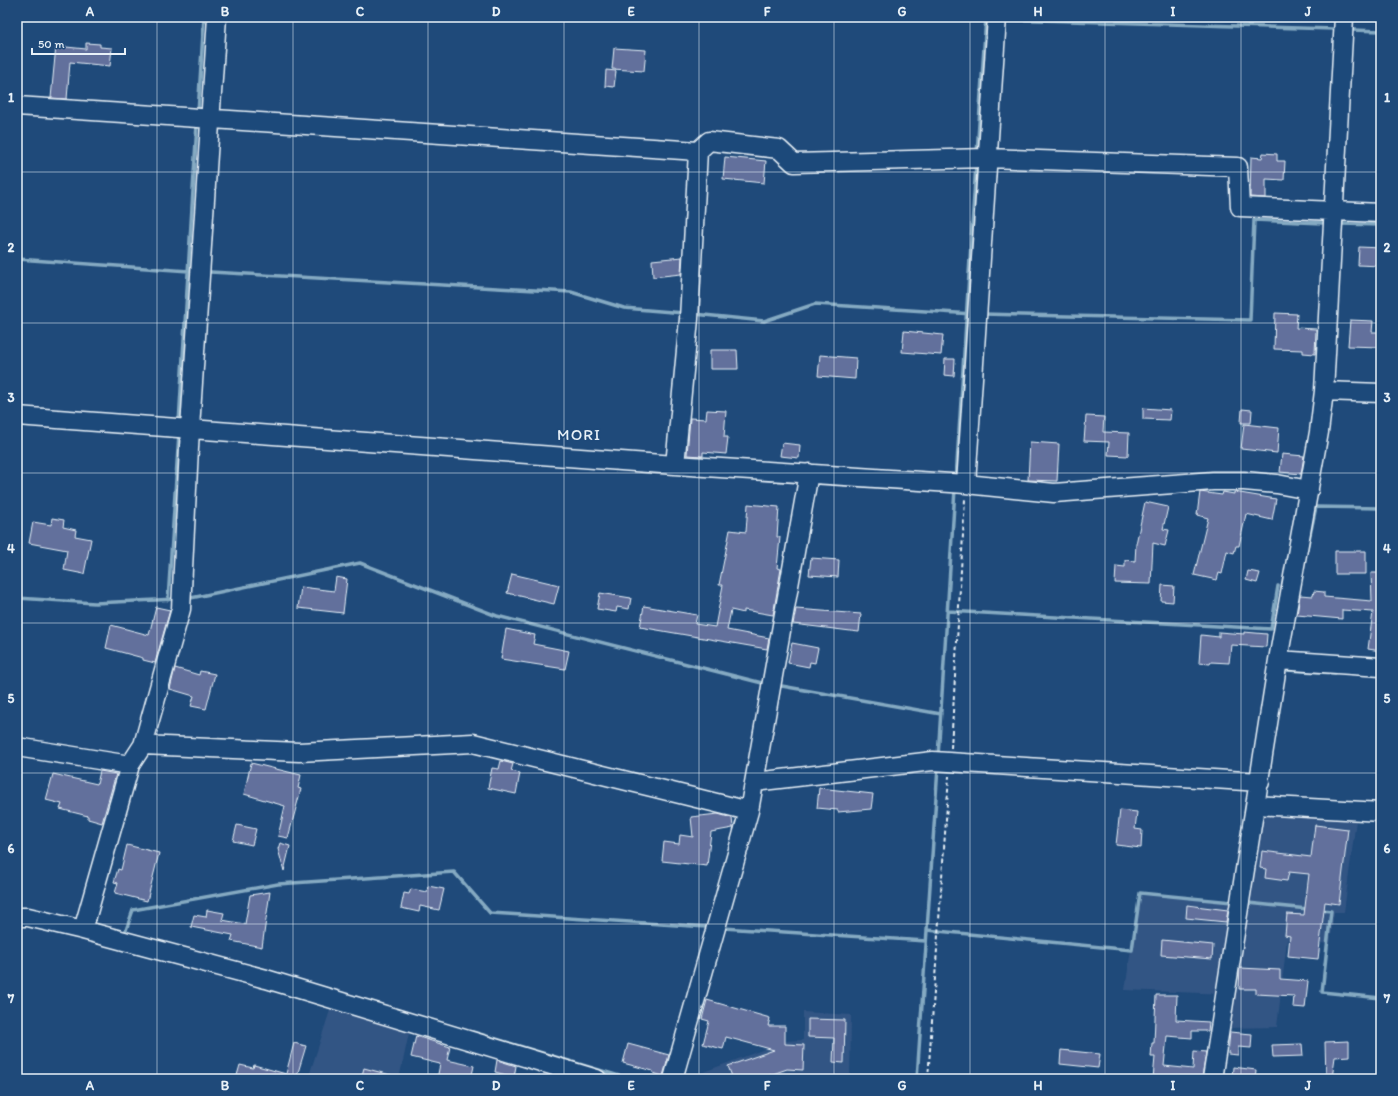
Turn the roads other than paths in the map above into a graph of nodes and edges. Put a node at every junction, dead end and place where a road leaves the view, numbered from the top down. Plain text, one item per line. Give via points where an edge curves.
1 (217, 17) edge
2 (1344, 17) edge
3 (997, 20) edge
4 (17, 106) edge
5 (210, 119) junction
6 (698, 151) junction
7 (986, 158) junction
8 (1333, 212) junction
9 (1381, 213) edge
10 (1324, 391) junction
11 (1381, 393) edge
12 (17, 416) edge
13 (190, 428) junction
14 (675, 465) junction
15 (809, 473) junction
16 (958, 483) junction
17 (1309, 490) junction
18 (1278, 660) junction
19 (1381, 667) edge
20 (143, 745) junction
21 (17, 748) edge
22 (130, 765) junction
23 (755, 782) junction
24 (1260, 782) junction
25 (1256, 805) junction
26 (749, 811) junction
27 (1381, 812) edge
28 (17, 916) edge
29 (84, 924) junction
30 (597, 1079) edge
31 (673, 1079) edge
32 (1212, 1079) edge

1 - 5 street
2 - 8 street
3 - 7 street
4 - 5 street
5 - 6 street
5 - 13 street
6 - 7 street via 709,141 779,149 794,163
6 - 14 street via 689,313
7 - 8 street via 1238,167 1240,207
7 - 16 street via 976,314
8 - 9 street
8 - 10 street
10 - 11 street
10 - 17 street
12 - 13 street
13 - 14 street
13 - 20 street via 181,609
14 - 15 street
15 - 16 street
15 - 23 street
16 - 17 street via 1054,493 1213,481 1277,484
17 - 18 street
18 - 19 street
18 - 24 street
20 - 22 street
20 - 26 street via 299,752 473,742
21 - 22 street
22 - 29 street
23 - 24 street via 937,762
23 - 26 street
24 - 25 street
25 - 27 street
25 - 32 street
26 - 31 street
28 - 29 street
29 - 30 street

